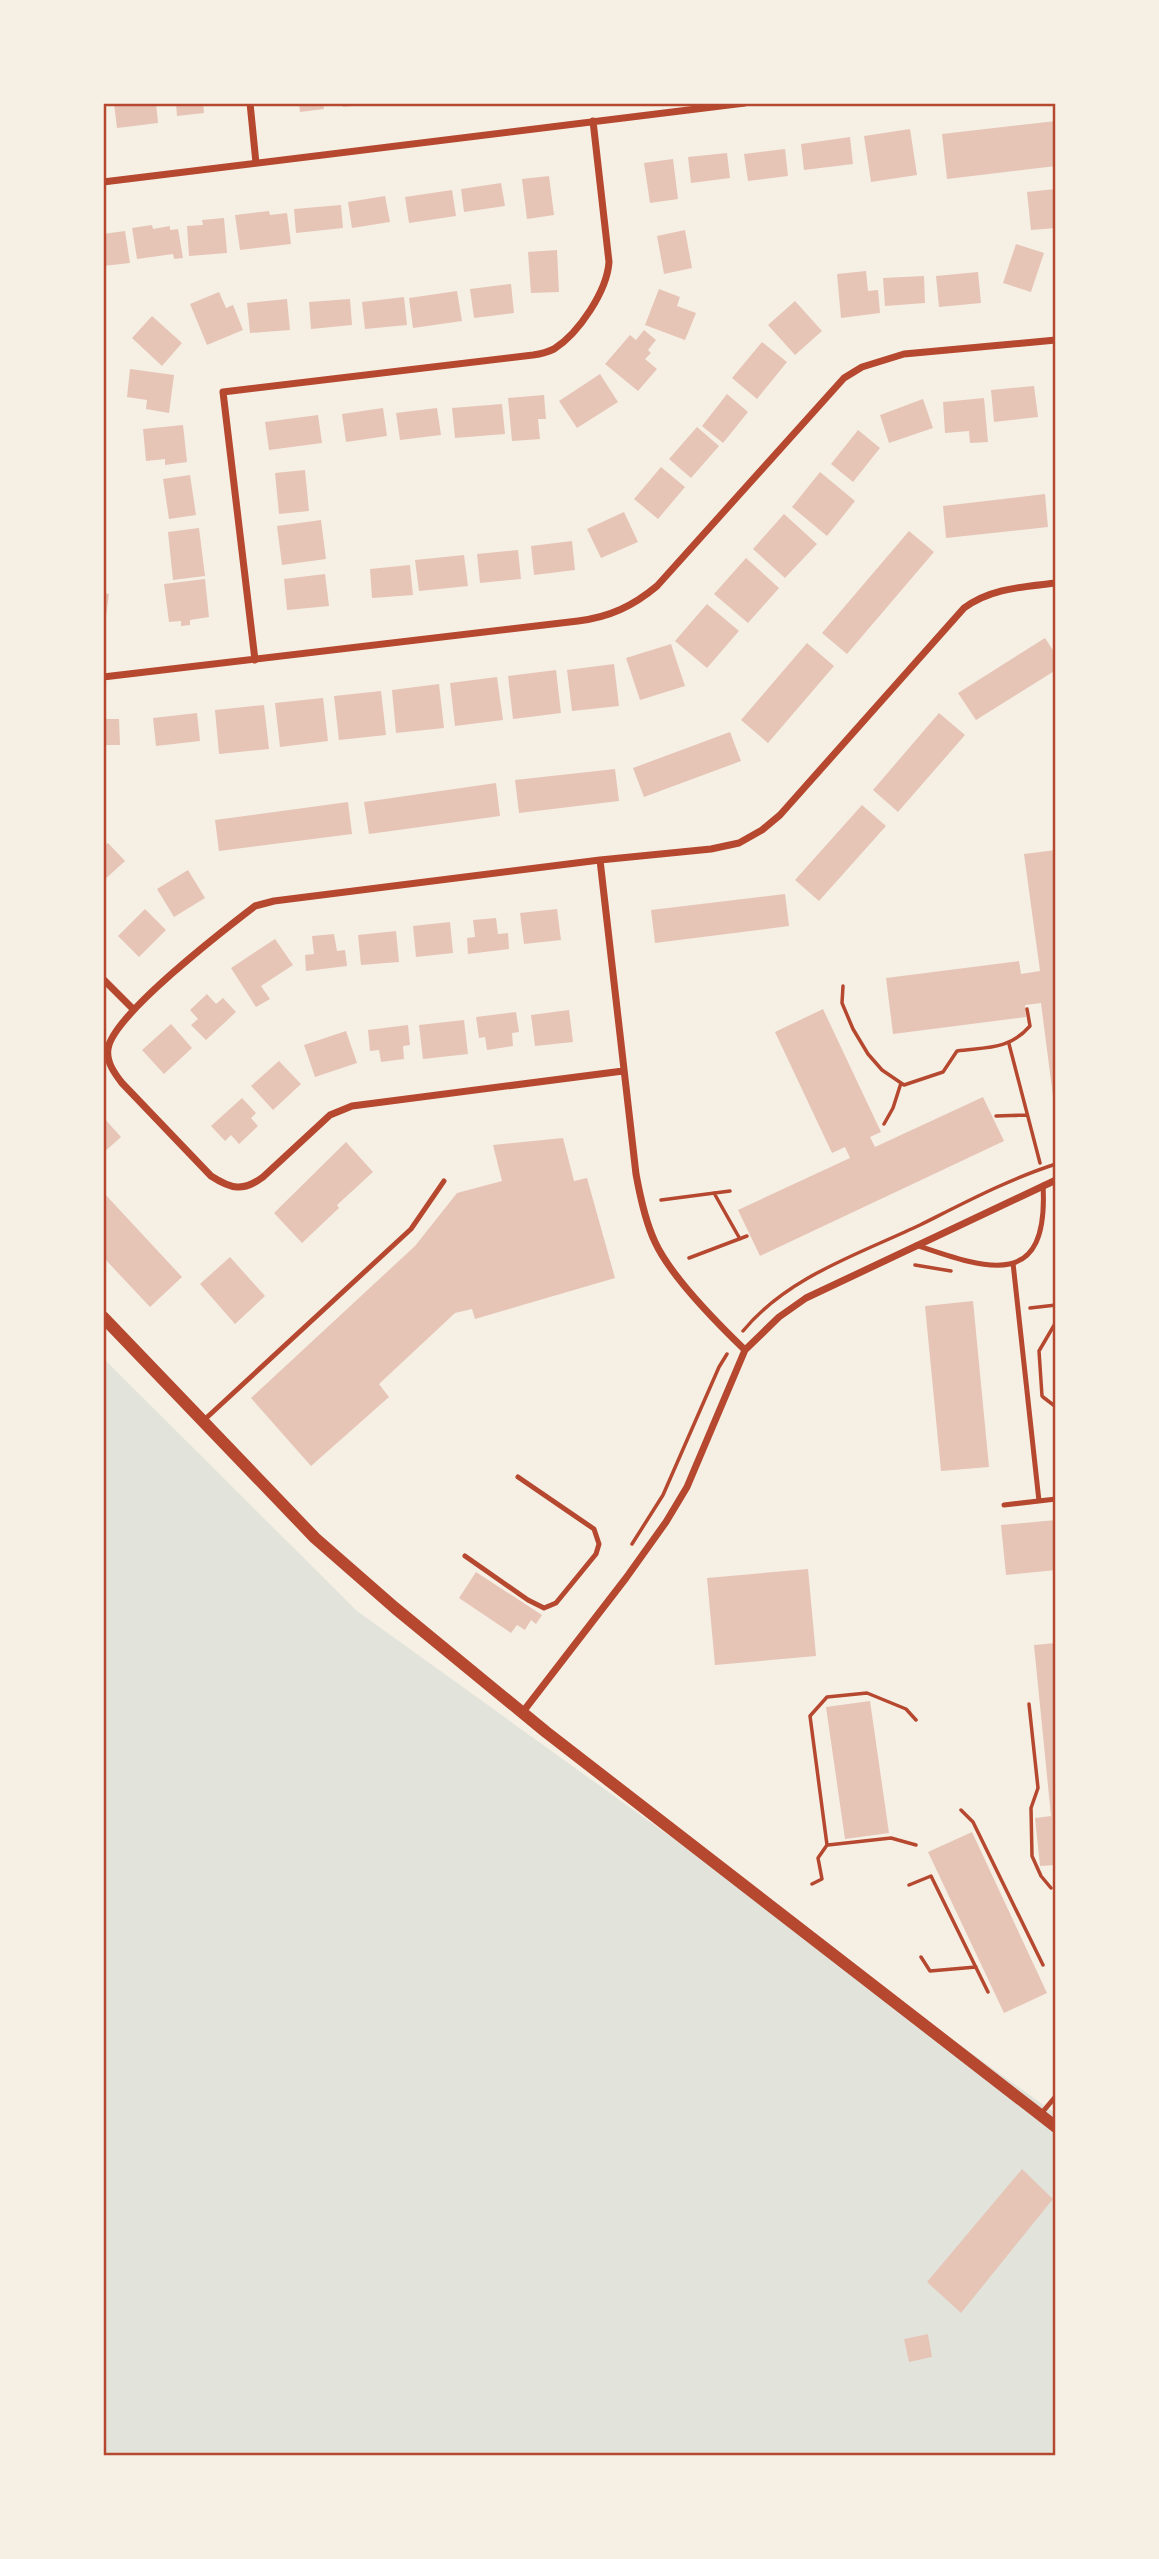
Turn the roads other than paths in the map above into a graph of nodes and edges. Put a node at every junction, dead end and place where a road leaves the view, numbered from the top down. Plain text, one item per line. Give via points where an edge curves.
1 (250, 103) edge
2 (745, 103) edge
3 (593, 121) junction
4 (256, 163) junction
5 (103, 182) edge
6 (1056, 340) edge
7 (1056, 583) edge
8 (255, 660) junction
9 (103, 677) edge
10 (600, 860) junction
11 (103, 979) edge
12 (133, 1009) junction
13 (623, 1071) junction
14 (1056, 1180) edge
15 (444, 1181) dead end
16 (1043, 1185) junction
17 (916, 1245) junction
18 (1013, 1263) junction
19 (103, 1317) edge
20 (745, 1350) junction
21 (203, 1421) junction
22 (518, 1477) dead end
23 (1056, 1499) edge
24 (1039, 1501) junction
25 (1004, 1505) dead end
26 (465, 1556) dead end
27 (522, 1713) junction
28 (1056, 2096) edge
29 (1040, 2115) junction
30 (1056, 2127) edge

1 - 4 street
2 - 3 street
3 - 4 street
3 - 8 street via 608,277 562,343 533,355 223,392
4 - 5 street
6 - 8 street via 904,354 862,367 844,378 657,586 621,611 578,621
7 - 10 street via 998,591 964,608 762,830 739,843 711,849
8 - 9 street
10 - 12 street via 255,906
10 - 13 street
11 - 12 street
12 - 13 street via 108,1049 111,1066 211,1176 238,1188 252,1186 330,1115 352,1106
13 - 20 street via 636,1174 655,1243 678,1277
14 - 16 street
15 - 21 lane via 411,1229
16 - 17 street
16 - 18 lane via 1039,1239 1028,1256
17 - 18 lane via 970,1263
17 - 20 street via 806,1298
18 - 24 lane
19 - 21 street
20 - 27 street via 680,1499
21 - 27 street via 315,1538
22 - 26 lane via 594,1529 599,1544 596,1554 556,1604 544,1608
23 - 24 lane
24 - 25 lane
27 - 29 street
28 - 29 lane
29 - 30 street

